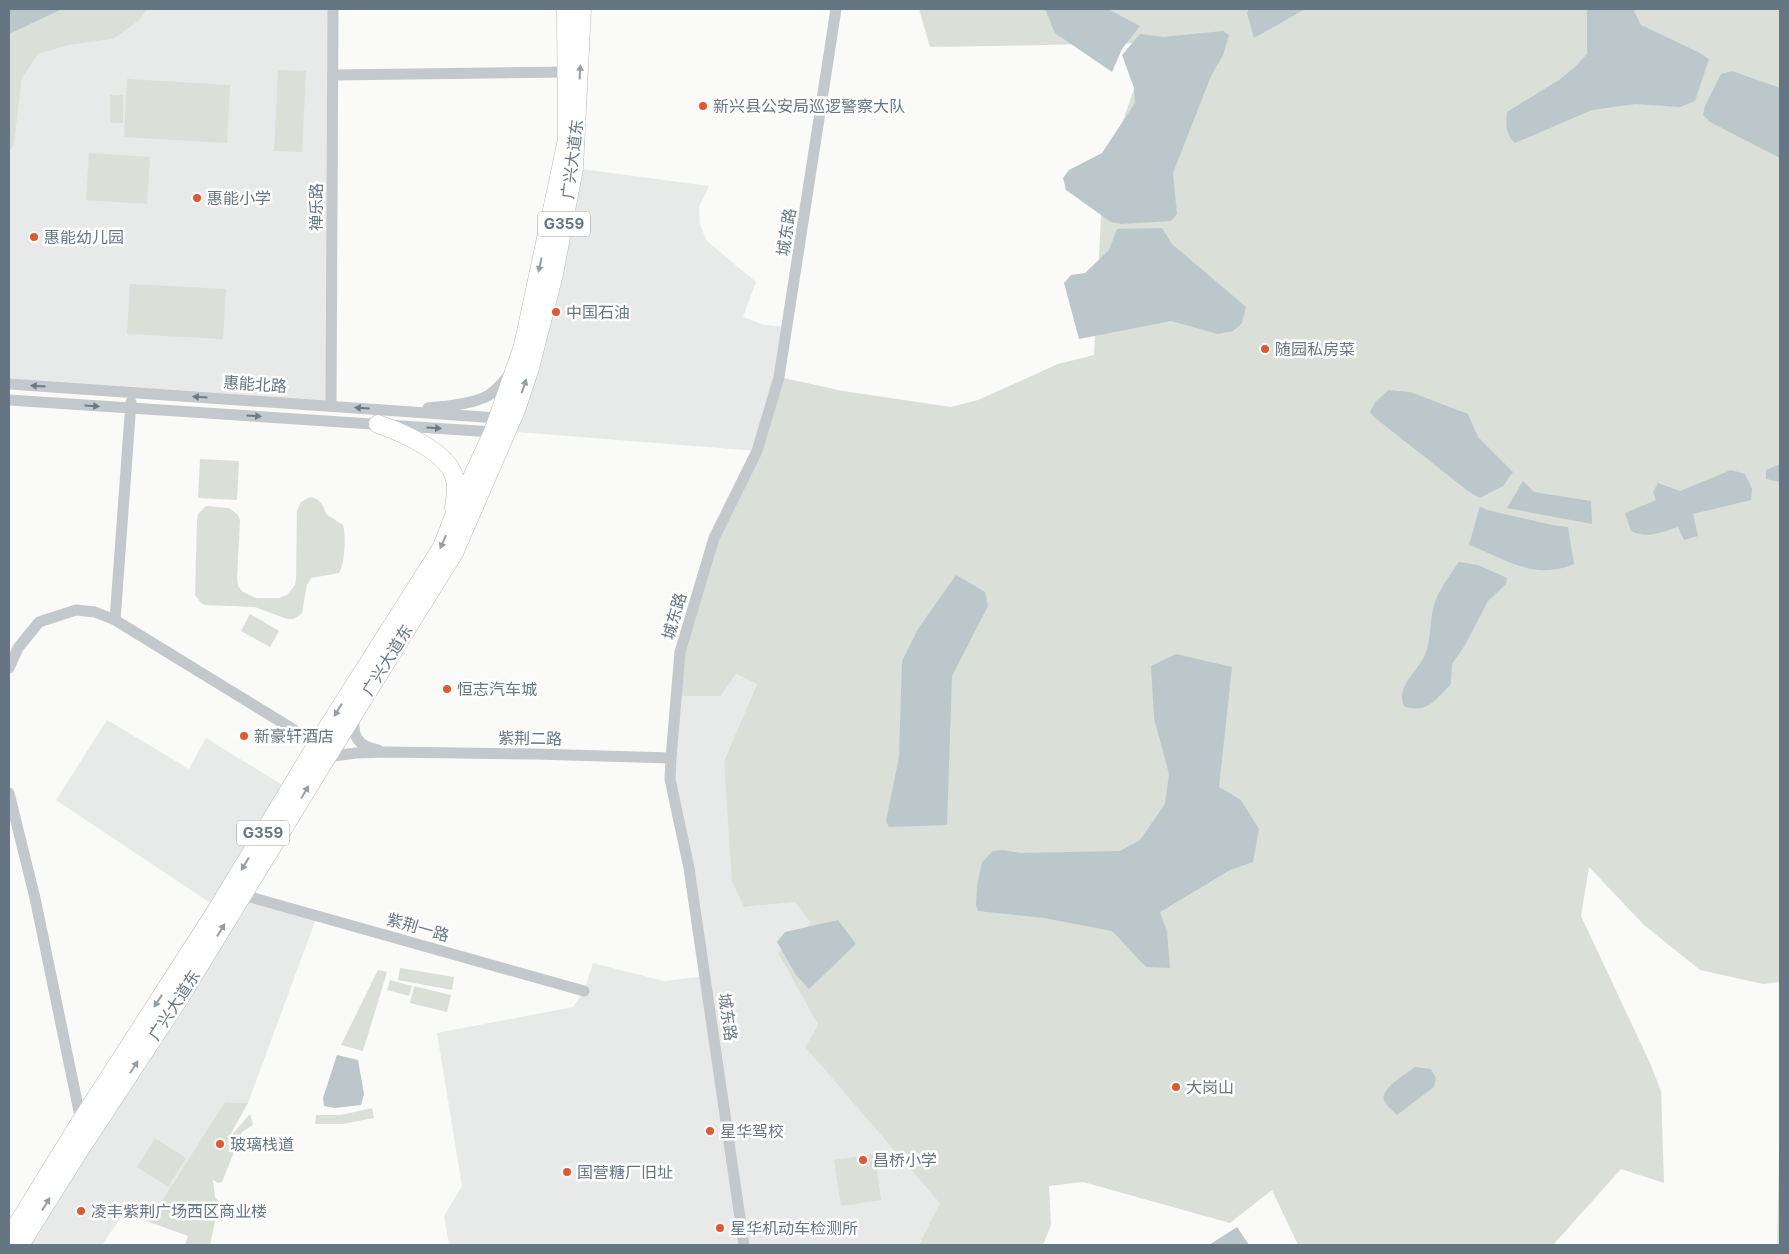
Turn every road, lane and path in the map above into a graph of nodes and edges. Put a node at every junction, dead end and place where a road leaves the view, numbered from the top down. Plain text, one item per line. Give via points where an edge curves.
1 (333, 9) edge
2 (566, 9) edge
3 (582, 9) edge
4 (836, 9) edge
5 (566, 72) junction
6 (333, 75) junction
7 (523, 346) junction
8 (9, 384) edge
9 (132, 392) junction
10 (9, 400) edge
11 (331, 406) junction
12 (131, 408) junction
13 (390, 410) junction
14 (378, 424) junction
15 (496, 425) junction
16 (452, 521) junction
17 (115, 620) junction
18 (9, 668) edge
19 (356, 709) junction
20 (317, 744) junction
21 (389, 752) junction
22 (671, 758) junction
23 (322, 765) junction
24 (9, 793) edge
25 (243, 895) junction
26 (584, 991) dead end
27 (81, 1121) junction
28 (9, 1238) edge
29 (20, 1245) edge
30 (744, 1245) edge

1 - 6 street, 禅乐路
2 - 5 highway, 广兴大道东 / G359
19 -> 3 highway, 广兴大道东 / G359 via 454,553 516,410 530,368 554,274 574,168
4 - 22 street, 城东路 via 779,376 757,451 714,538 680,652
5 - 6 street
5 -> 7 highway, 广兴大道东 / G359 via 567,140
6 - 11 street, 禅乐路
7 - 13 street via 509,375 484,398 455,405
7 - 15 highway, 广兴大道东 / G359
9 -> 8 street, 惠能北路
11 -> 9 street, 惠能北路
9 - 12 street
10 -> 12 street, 惠能北路
13 -> 11 street, 惠能北路
12 -> 14 street, 惠能北路
12 - 17 street
13 - 15 street, 惠能北路
14 -> 15 street, 惠能北路
14 - 16 highway via 406,434 446,463 454,475 456,490
15 - 16 highway, 广兴大道东 / G359
16 -> 20 highway, 广兴大道东 / G359 via 442,547
17 - 18 street via 95,612 76,610 39,622 18,648
17 - 20 street
19 - 21 street, 紫荆二路 via 353,726 359,742
19 - 23 highway, 广兴大道东 / G359
20 -> 27 highway, 广兴大道东 / G359 via 218,908
21 - 22 street, 紫荆二路
21 - 23 street, 紫荆二路 via 334,756
22 - 30 street, 城东路 via 670,779 689,868
25 -> 23 highway, 广兴大道东 / G359
24 - 27 street via 35,898
25 - 26 street, 紫荆一路
29 -> 25 highway, 广兴大道东 / G359
27 - 28 highway, 广兴大道东 / G359

